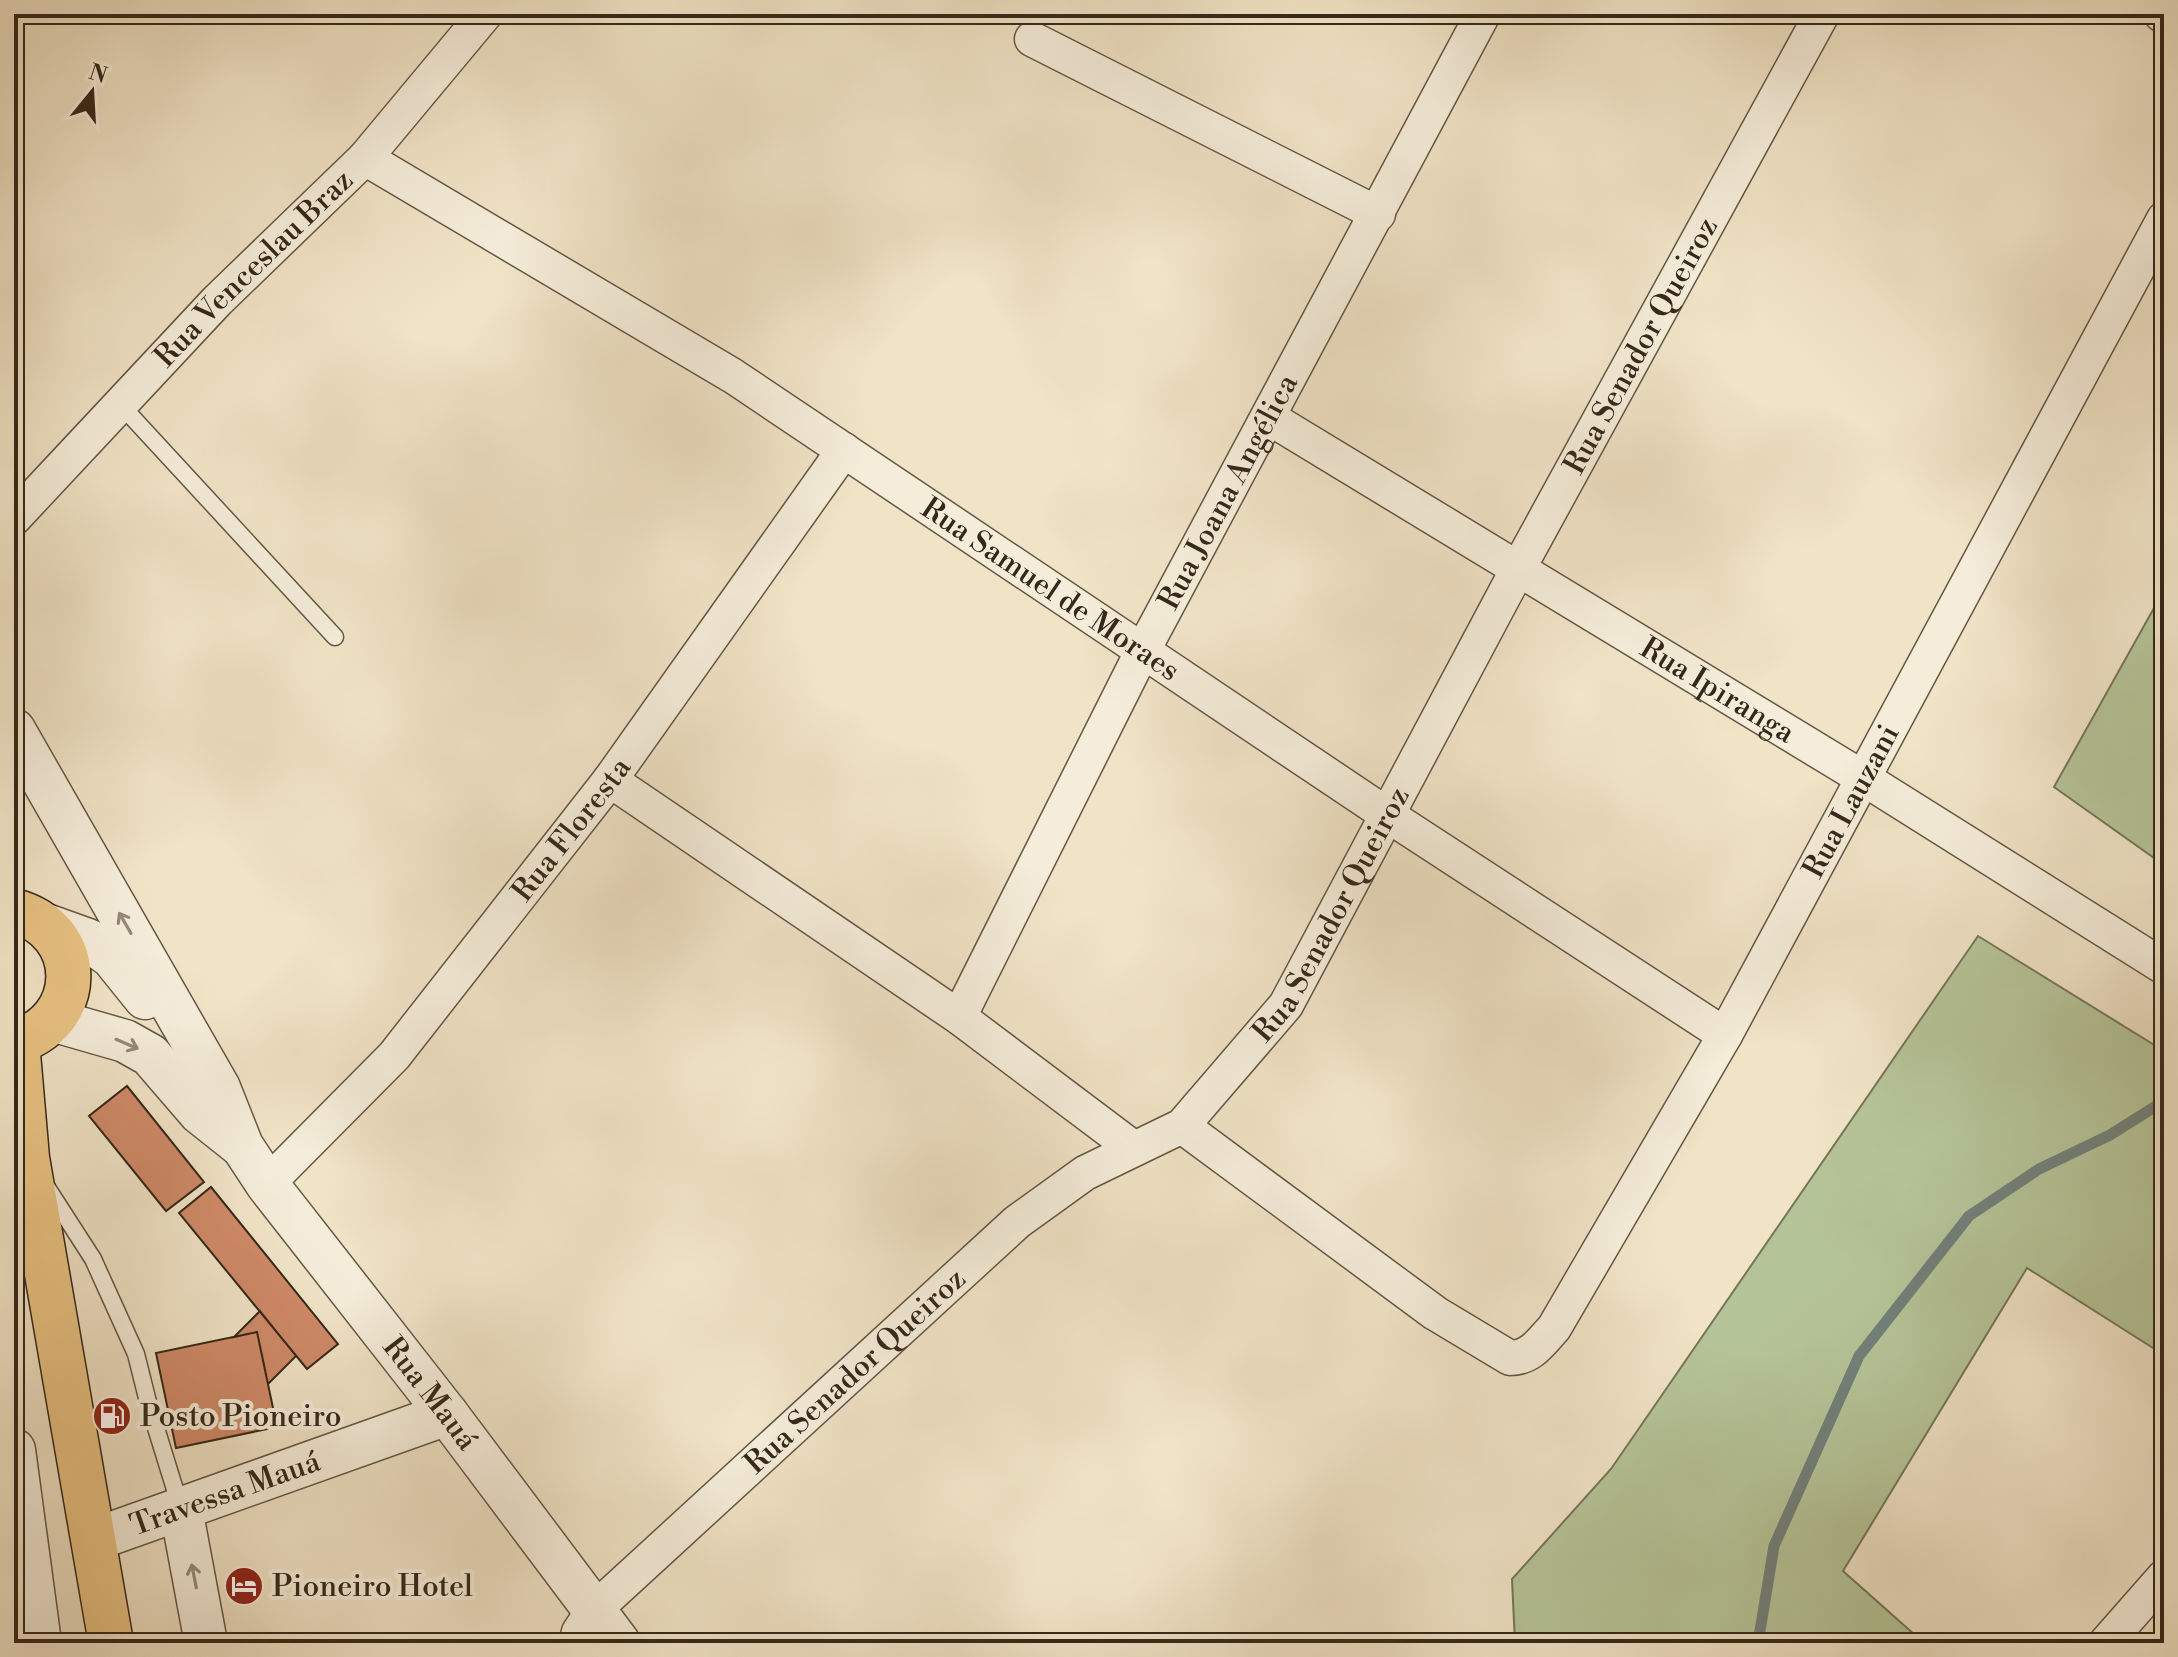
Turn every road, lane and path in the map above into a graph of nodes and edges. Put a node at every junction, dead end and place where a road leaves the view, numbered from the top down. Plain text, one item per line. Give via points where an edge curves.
1 (485, 14) edge
2 (1483, 14) edge
3 (1822, 14) edge
4 (1032, 39) dead end
5 (365, 158) junction
6 (1378, 214) junction
7 (2164, 219) edge
8 (120, 404) junction
9 (1268, 417) junction
10 (844, 450) junction
11 (14, 518) edge
12 (1518, 569) junction
13 (335, 637) dead end
14 (1142, 652) junction
15 (14, 730) edge
16 (1863, 778) junction
17 (610, 780) junction
18 (1386, 814) junction
19 (26, 910) edge
20 (2164, 967) edge
21 (959, 1017) junction
22 (28, 1035) edge
23 (1725, 1035) junction
24 (219, 1088) junction
25 (1182, 1126) junction
26 (242, 1146) junction
27 (1133, 1148) junction
28 (20, 1154) edge
29 (267, 1184) junction
30 (447, 1414) junction
31 (14, 1450) edge
32 (181, 1509) junction
33 (93, 1540) junction
34 (2164, 1577) edge
35 (596, 1632) edge
36 (40, 1643) edge
37 (111, 1643) edge
38 (206, 1643) edge
39 (2106, 1643) edge

1 - 5 street, Rua Venceslau Braz
2 - 6 street, Rua Joana Angélica
3 - 12 street, Rua Senador Queiroz
4 - 6 street
5 - 8 street, Rua Venceslau Braz
5 - 10 street, Rua Samuel de Moraes via 733,376
6 - 9 street, Rua Joana Angélica
7 - 16 street, Rua Lauzani
8 - 11 street, Rua Venceslau Braz
8 - 13 lane
9 - 12 street, Rua Ipiranga
9 - 14 street, Rua Joana Angélica
10 - 14 street, Rua Samuel de Moraes
10 - 17 street, Rua Floresta
12 - 16 street, Rua Ipiranga
12 - 18 street, Rua Senador Queiroz
14 - 18 street, Rua Samuel de Moraes
14 - 21 street, Rua Joana Angélica
24 -> 15 street, Rua Mauá
16 - 20 street, Rua Ipiranga
16 - 23 street, Rua Lauzani
17 - 21 street
17 - 29 street, Rua Floresta via 394,1056
18 - 23 street, Rua Samuel de Moraes
18 - 25 street, Rua Senador Queiroz via 1286,1005
19 - 22 main road via 60,942 69,982 64,1003
19 - 24 street, Rua Mauá via 112,957
21 - 27 street
22 -> 26 street, Rua Mauá via 125,1041 150,1055 200,1113
22 - 28 main road
23 - 25 street, Rua Lauzani via 1554,1328 1528,1354 1510,1358 1435,1313
24 - 26 street, Rua Mauá
25 - 27 street, Rua Senador Queiroz
26 - 29 street, Rua Mauá
27 - 35 street, Rua Senador Queiroz via 1085,1173 1017,1222
28 - 32 lane via 69,1219 125,1329
28 - 33 main road
29 - 30 street, Rua Mauá
30 - 32 street, Travessa Mauá
30 - 35 street, Rua Mauá
31 - 36 street
32 - 33 street, Travessa Mauá
38 -> 32 street
33 - 37 main road
34 - 39 street

